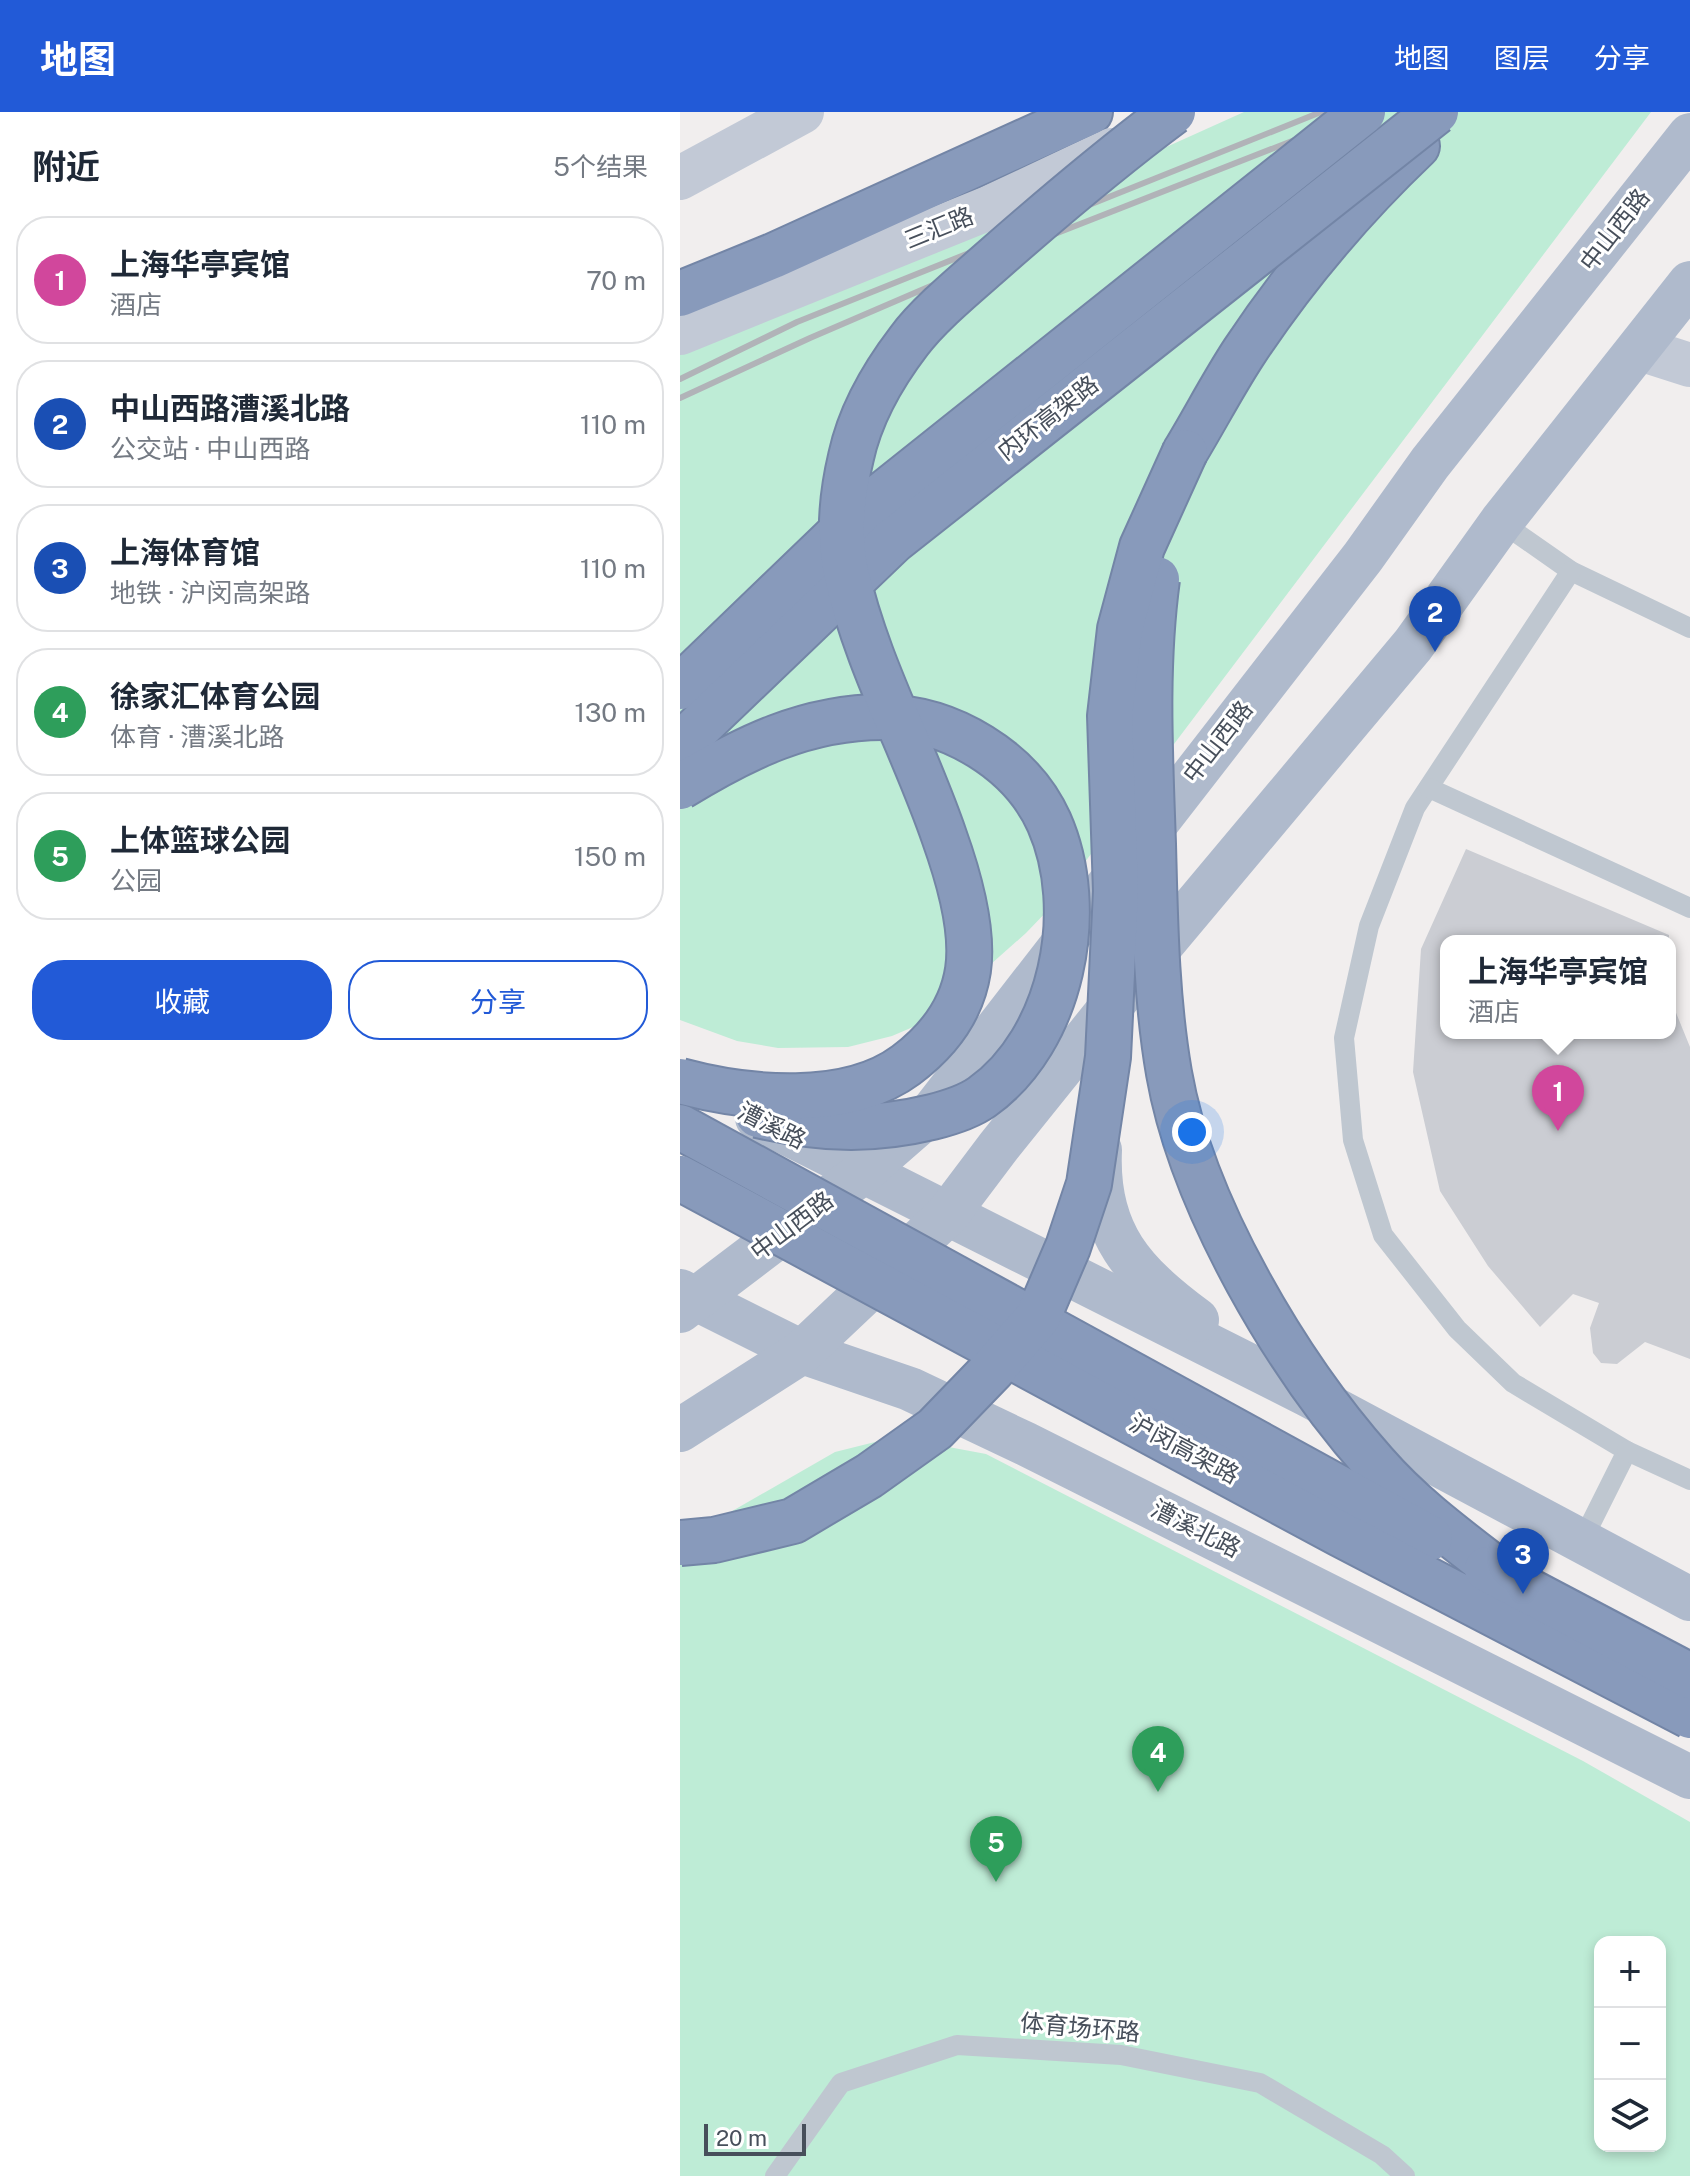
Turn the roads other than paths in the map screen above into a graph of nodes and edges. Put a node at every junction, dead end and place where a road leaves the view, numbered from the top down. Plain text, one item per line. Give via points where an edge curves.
1 (802, 112) edge
2 (1090, 112) edge
3 (1173, 112) edge
4 (1193, 112) edge
5 (1363, 112) edge
6 (1436, 112) edge
7 (1451, 112) edge
8 (1690, 135) edge
9 (680, 178) edge
10 (1690, 283) edge
11 (680, 294) edge
12 (1664, 332) edge
13 (680, 333) edge
14 (1690, 365) edge
15 (1185, 452) junction
16 (1501, 522) junction
17 (1571, 571) junction
18 (1690, 628) edge
19 (680, 687) edge
20 (680, 745) edge
21 (680, 787) edge
22 (1429, 788) junction
23 (1690, 908) edge
24 (1134, 978) junction
25 (680, 1084) edge
26 (680, 1127) edge
27 (862, 1173) junction
28 (680, 1178) edge
29 (947, 1215) junction
30 (685, 1300) edge
31 (802, 1352) junction
32 (1308, 1395) junction
33 (680, 1430) edge
34 (1627, 1451) junction
35 (1690, 1480) edge
36 (1582, 1541) junction
37 (680, 1543) edge
38 (1512, 1582) junction
39 (1690, 1599) edge
40 (1690, 1676) edge
41 (1690, 1716) edge
42 (1690, 1777) edge
43 (775, 2176) edge
44 (1405, 2176) edge

1 - 9 street
2 - 11 highway
3 - 25 highway, bridge via 1047,212 911,338 875,391 851,453 840,515 845,569 859,621 936,811 967,922 968,969 954,1014 927,1049 895,1073 855,1088 775,1097
4 - 13 street, 三汇路 via 989,208
5 - 19 highway, 内环高架路, bridge via 867,507
6 - 20 highway, 内环高架路, bridge via 893,541
7 - 15 highway via 1308,265 1244,352
8 - 27 main road, 中山西路 via 1430,463 1363,557 933,1111
10 - 12 main road
12 - 14 street
12 - 16 main road
15 - 37 highway, bridge via 1142,547 1120,629 1110,716 1116,891 1108,1057 1089,1184 1038,1317 935,1429 869,1476 793,1521
15 - 38 highway, bridge via 1161,548 1150,631 1150,752 1162,1003 1169,1074 1187,1144 1244,1273 1334,1415 1430,1519
16 - 17 lane
16 - 24 main road via 1413,645
17 - 18 lane
17 - 22 lane
21 - 25 highway, bridge via 766,739 827,723 885,717 941,726 979,745 1021,779 1049,822 1065,879 1066,936 1059,982 1039,1028 1013,1068 981,1098 947,1114 897,1126 799,1124 744,1112
22 - 23 lane
22 - 34 lane via 1415,808 1369,926 1350,1010 1344,1038 1353,1140 1383,1235 1457,1329 1513,1383
24 - 29 main road
24 - 32 main road via 1119,1026 1102,1124 1099,1174 1112,1232 1132,1263 1164,1295
25 - 27 main road, 漕溪路
26 - 38 highway, bridge
27 - 29 main road
27 - 30 main road, 中山西路
28 - 41 highway, 沪闵高架路, bridge
29 - 31 main road
29 - 32 main road
30 - 31 main road, 漕溪北路
31 - 33 main road
31 - 42 main road, 漕溪北路 via 910,1389 1026,1444
32 - 36 main road
34 - 35 lane
34 - 36 lane
36 - 39 main road
38 - 40 highway, bridge
43 - 44 lane, 体育场环路 via 841,2083 957,2045 1121,2055 1260,2083 1382,2155

